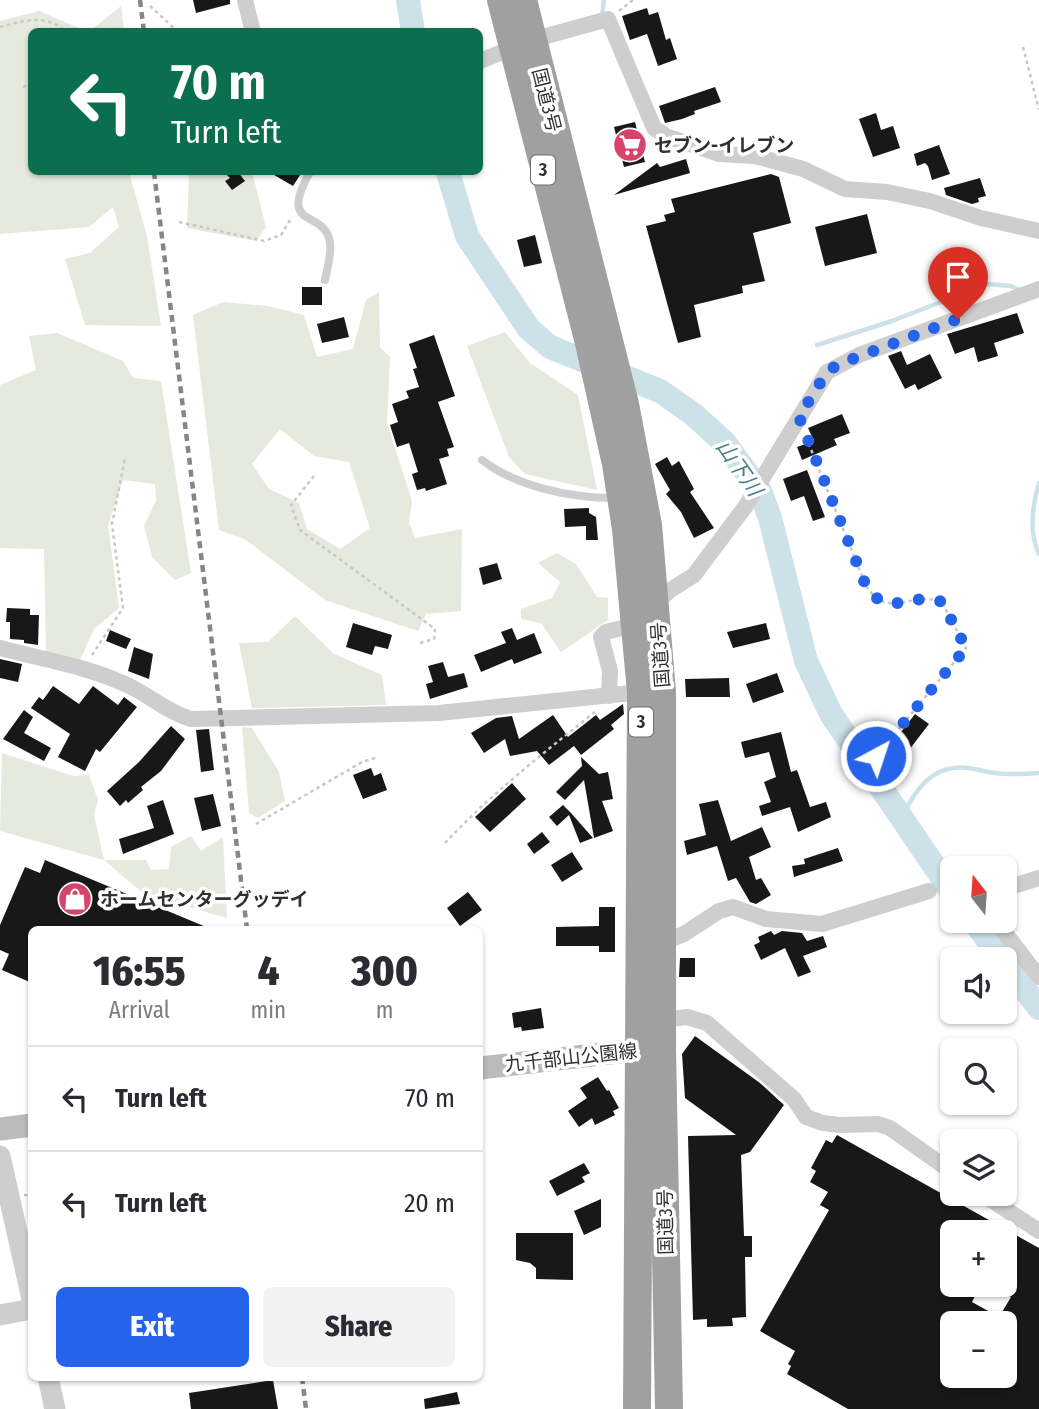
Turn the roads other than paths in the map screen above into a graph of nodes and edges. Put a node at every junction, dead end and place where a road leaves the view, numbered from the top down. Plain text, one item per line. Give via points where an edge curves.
1 (246, 0) edge
2 (501, 0) edge
3 (523, 0) edge
4 (252, 28) edge
5 (523, 44) junction
6 (483, 60) edge
7 (309, 175) edge
8 (1039, 231) edge
9 (325, 281) dead end
10 (1039, 289) edge
11 (614, 401) junction
12 (482, 460) dead end
13 (621, 497) junction
14 (656, 604) junction
15 (634, 625) junction
16 (0, 648) edge
17 (641, 692) junction
18 (609, 696) junction
19 (1039, 878) edge
20 (1017, 885) edge
21 (929, 891) dead end
22 (1005, 933) edge
23 (662, 943) junction
24 (1039, 977) edge
25 (661, 1020) junction
26 (651, 1049) junction
27 (483, 1068) edge
28 (28, 1126) edge
29 (0, 1129) edge
30 (0, 1156) edge
31 (940, 1163) edge
32 (1000, 1206) edge
33 (1039, 1231) edge
34 (28, 1281) edge
35 (28, 1310) edge
36 (0, 1315) edge
37 (49, 1381) edge
38 (55, 1407) edge
39 (637, 1409) edge
40 (669, 1409) edge

1 - 4 street
2 - 5 highway, 国道3号 / 3
3 - 5 highway, 国道3号 / 3
5 - 6 street
5 - 8 street via 602,21 654,128 666,136 719,154 772,159 845,189 930,201
5 - 11 highway, 国道3号 / 3
7 - 9 lane via 298,208 324,230 330,242
10 - 14 street via 827,372 748,501 694,575
11 - 13 highway, 国道3号 / 3
11 - 14 highway, 国道3号 / 3 via 649,525
12 - 13 lane via 523,482 575,494
13 - 15 highway, 国道3号 / 3
14 - 15 street
14 - 23 highway, 国道3号 / 3 via 662,692
15 - 17 highway, 国道3号 / 3
15 - 18 street via 601,637 610,671
16 - 18 street via 126,684 178,716 191,719 439,713
17 - 18 street
17 - 26 highway, 国道3号 / 3
19 - 20 street
21 - 23 street via 822,924 766,919 733,907
22 - 24 street
23 - 25 highway, 国道3号 / 3
25 - 26 highway, 国道3号 / 3
25 - 31 street via 687,1017 707,1023 794,1100 806,1117 823,1123 890,1128
26 - 27 main road, 九千部山公園線
26 - 39 highway, 国道3号 / 3
26 - 40 highway, 国道3号 / 3
28 - 29 main road
30 - 34 street
32 - 33 street
35 - 36 street
37 - 38 street

